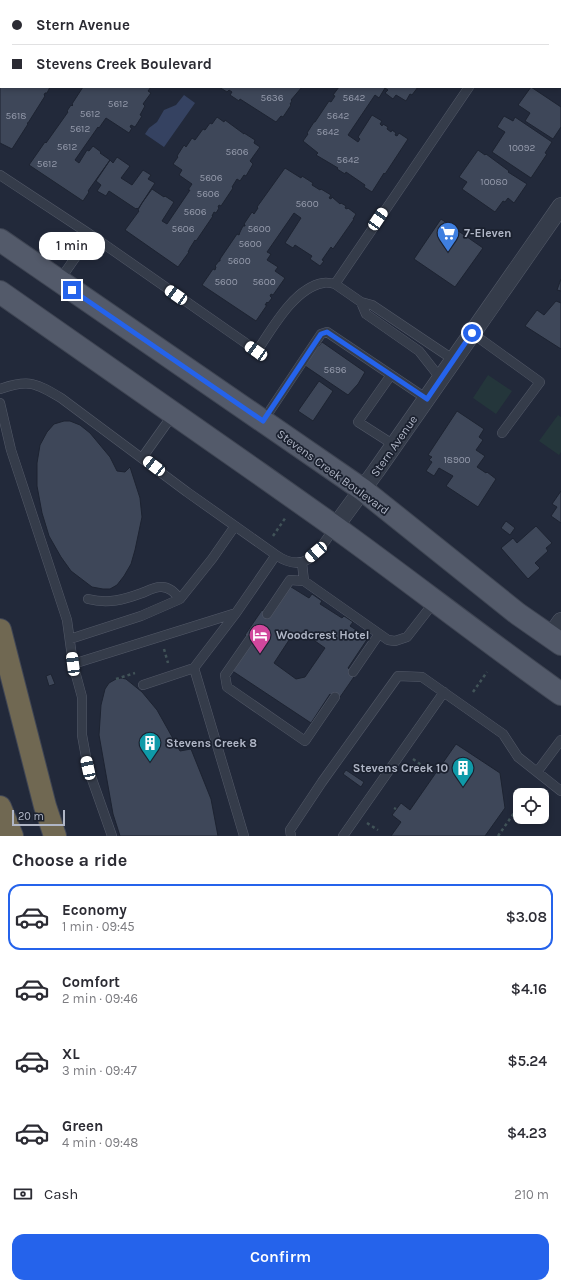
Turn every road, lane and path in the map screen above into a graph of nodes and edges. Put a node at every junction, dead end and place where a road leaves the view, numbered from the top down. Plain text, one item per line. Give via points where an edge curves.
1 (467, 88) edge
2 (0, 175) edge
3 (561, 206) edge
4 (91, 235) junction
5 (0, 240) edge
6 (59, 281) junction
7 (335, 284) junction
8 (0, 292) edge
9 (361, 302) junction
10 (472, 333) junction
11 (454, 360) junction
12 (391, 375) junction
13 (441, 379) junction
14 (0, 389) edge
15 (427, 399) junction
16 (0, 403) edge
17 (174, 413) junction
18 (263, 421) junction
19 (502, 433) dead end
20 (394, 445) junction
21 (142, 458) junction
22 (363, 490) junction
23 (286, 517) dead end
24 (235, 526) junction
25 (335, 527) junction
26 (271, 538) dead end
27 (276, 555) junction
28 (302, 563) junction
29 (304, 581) junction
30 (88, 599) dead end
31 (180, 599) junction
32 (435, 601) junction
33 (236, 613) junction
34 (267, 614) dead end
35 (0, 630) edge
36 (379, 634) junction
37 (557, 634) edge
38 (70, 639) junction
39 (250, 639) dead end
40 (163, 646) dead end
41 (73, 664) junction
42 (161, 666) dead end
43 (194, 668) junction
44 (138, 672) dead end
45 (353, 672) dead end
46 (487, 672) dead end
47 (116, 679) dead end
48 (143, 685) dead end
49 (444, 692) junction
50 (473, 692) dead end
51 (561, 694) edge
52 (334, 698) dead end
53 (561, 740) edge
54 (537, 772) junction
55 (561, 791) edge
56 (0, 807) edge
57 (513, 814) edge
58 (12, 836) edge
59 (55, 836) edge
60 (112, 836) edge
61 (244, 836) edge
62 (291, 836) edge
63 (343, 836) edge
64 (498, 836) edge

1 - 7 lane
2 - 4 lane
3 - 10 street, Stern Avenue
4 - 6 lane
4 - 7 lane via 256,351 294,300 303,292 323,283
5 - 6 main road, Stevens Creek Boulevard
6 - 18 main road, Stevens Creek Boulevard
7 - 9 lane
8 - 17 main road
9 - 11 lane via 372,305
9 - 13 lane via 366,314 419,351
10 - 11 street, Stern Avenue
10 - 19 lane via 540,382
11 - 13 street, Stern Avenue
12 - 15 lane
12 - 18 lane via 327,332 321,334
12 - 20 lane via 358,422
13 - 15 street, Stern Avenue
14 - 21 lane via 17,383 40,385
15 - 20 street, Stern Avenue
16 - 38 lane via 11,450 68,620
17 - 21 lane
17 - 25 main road
18 - 22 main road, Stevens Creek Boulevard
20 - 22 street, Stern Avenue
21 - 24 lane
22 - 25 street, Stern Avenue
22 - 37 main road, Stevens Creek Boulevard via 518,614
23 - 26 path
24 - 27 lane
24 - 31 lane
25 - 28 lane via 320,548
25 - 32 main road
27 - 28 lane via 288,562
27 - 33 lane
28 - 29 lane
29 - 34 lane via 290,580
29 - 36 lane
30 - 31 lane via 112,602 160,586 172,590
31 - 38 lane via 141,616
32 - 36 lane via 407,637 396,641 388,640
32 - 51 main road
33 - 41 lane
33 - 43 lane
35 - 59 highway
36 - 45 lane
38 - 41 lane
39 - 52 lane via 225,675 227,687 305,741
40 - 42 path via 168,664
41 - 60 lane via 82,697 82,735 88,768
43 - 48 lane
43 - 61 lane
44 - 47 path
46 - 50 path
49 - 54 lane via 503,734 518,757
49 - 62 lane via 422,677 398,676 322,782 290,830
49 - 63 lane
53 - 54 lane
54 - 55 lane
56 - 58 highway
57 - 64 path

